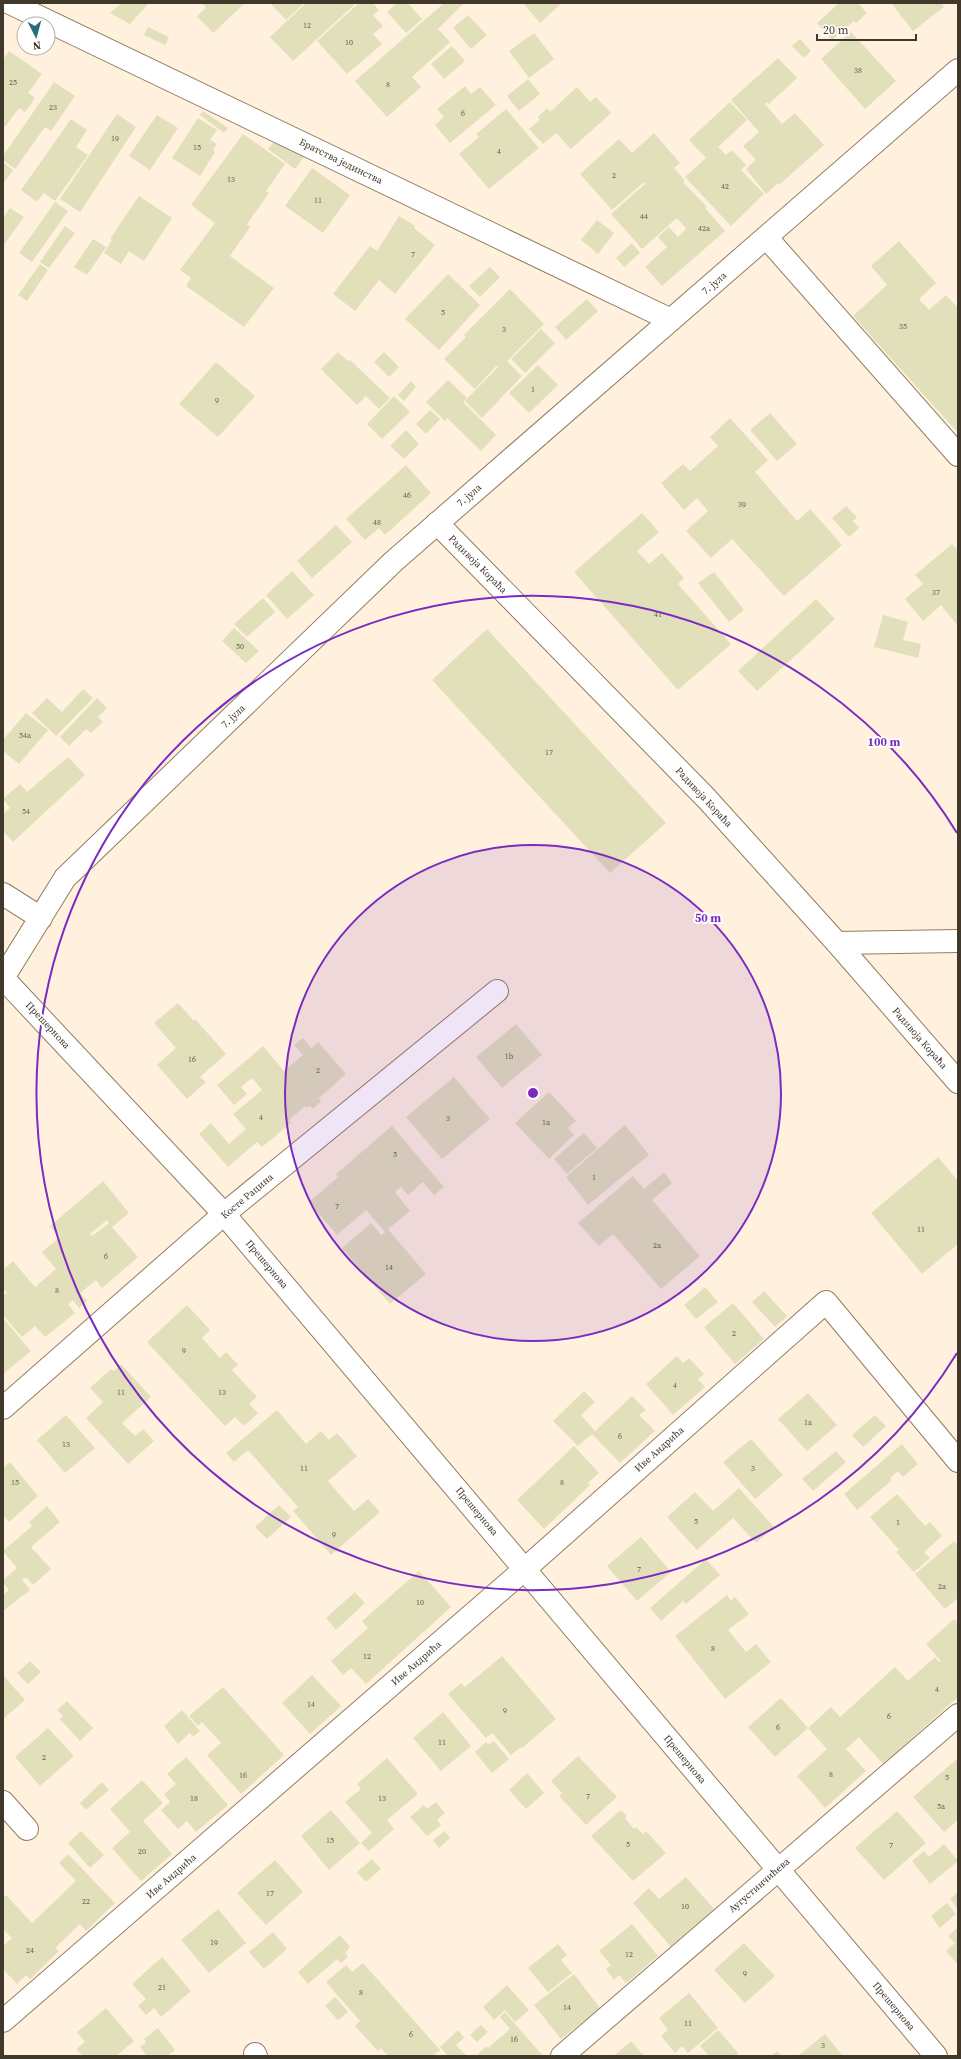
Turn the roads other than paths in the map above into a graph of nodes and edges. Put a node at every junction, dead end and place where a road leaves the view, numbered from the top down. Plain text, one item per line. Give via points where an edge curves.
1 (10, 3) edge
2 (958, 70) edge
3 (766, 237) junction
4 (671, 320) junction
5 (958, 455) edge
6 (437, 523) junction
7 (3, 894) edge
8 (41, 918) junction
9 (958, 942) edge
10 (837, 943) junction
11 (3, 978) edge
12 (497, 991) dead end
13 (958, 1082) edge
14 (224, 1214) junction
15 (3, 1408) edge
16 (958, 1461) edge
17 (526, 1568) junction
18 (958, 1715) edge
19 (3, 1802) edge
20 (27, 1829) dead end
21 (778, 1869) junction
22 (3, 2021) edge
23 (562, 2056) edge
24 (936, 2056) edge

1 - 4 street, Братства јединства
2 - 3 street, 7. јула
3 - 4 street, 7. јула
3 - 5 street
4 - 6 street, 7. јула
6 - 8 street, 7. јула via 394,561 65,878
6 - 10 street, Радивоја Кораћа via 707,799
7 - 8 street
8 - 11 street, 7. јула
9 - 10 street
10 - 13 street, Радивоја Кораћа
11 - 14 street, Прешернова
12 - 14 street, Косте Рацина
14 - 15 street, Косте Рацина
14 - 17 street, Прешернова
16 - 17 street, Иве Андрића via 826,1302
17 - 21 street, Прешернова
17 - 22 street, Иве Андрића
18 - 21 street, Аугустинчићева
19 - 20 street
21 - 23 street, Аугустинчићева
21 - 24 street, Прешернова

